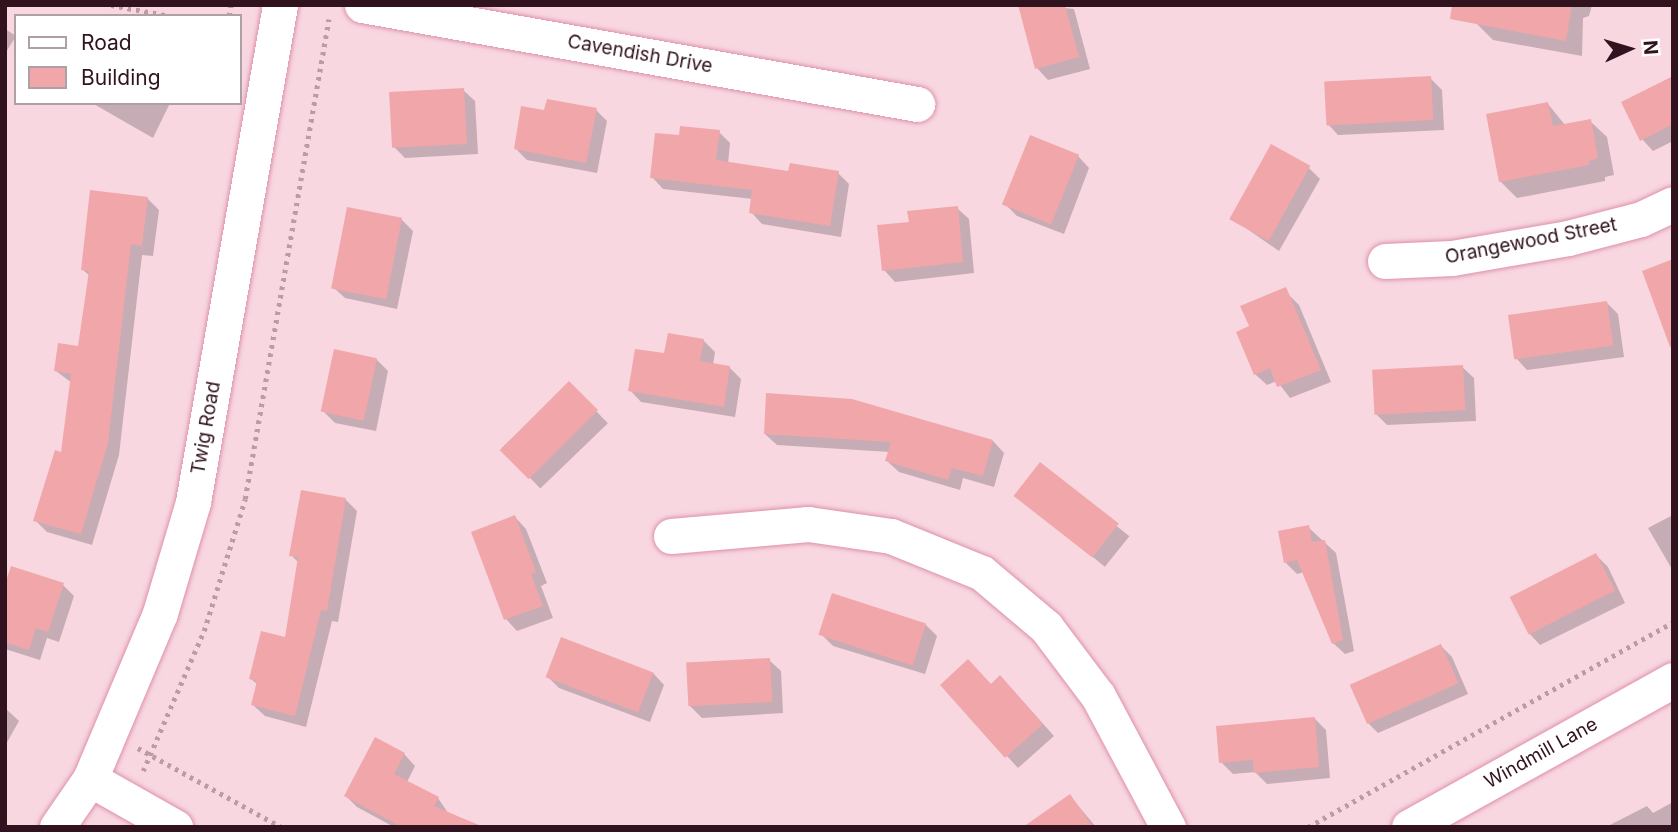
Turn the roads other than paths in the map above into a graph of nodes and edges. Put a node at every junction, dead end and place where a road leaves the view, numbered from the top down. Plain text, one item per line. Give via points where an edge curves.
1 (280, 5) edge
2 (362, 5) edge
3 (917, 104) dead end
4 (1673, 204) edge
5 (1385, 261) dead end
6 (671, 536) dead end
7 (1673, 680) edge
8 (90, 779) junction
9 (57, 827) edge
10 (175, 827) edge
11 (1168, 827) edge
12 (1409, 827) edge

1 - 8 street, Twig Road via 193,502 160,613
2 - 3 street, Cavendish Drive
4 - 5 street, Orangewood Street via 1641,219 1567,238 1452,258
6 - 11 street via 808,524 891,536 982,573 1046,627 1098,696
7 - 12 street, Windmill Lane
8 - 9 street, Twig Road
8 - 10 street

